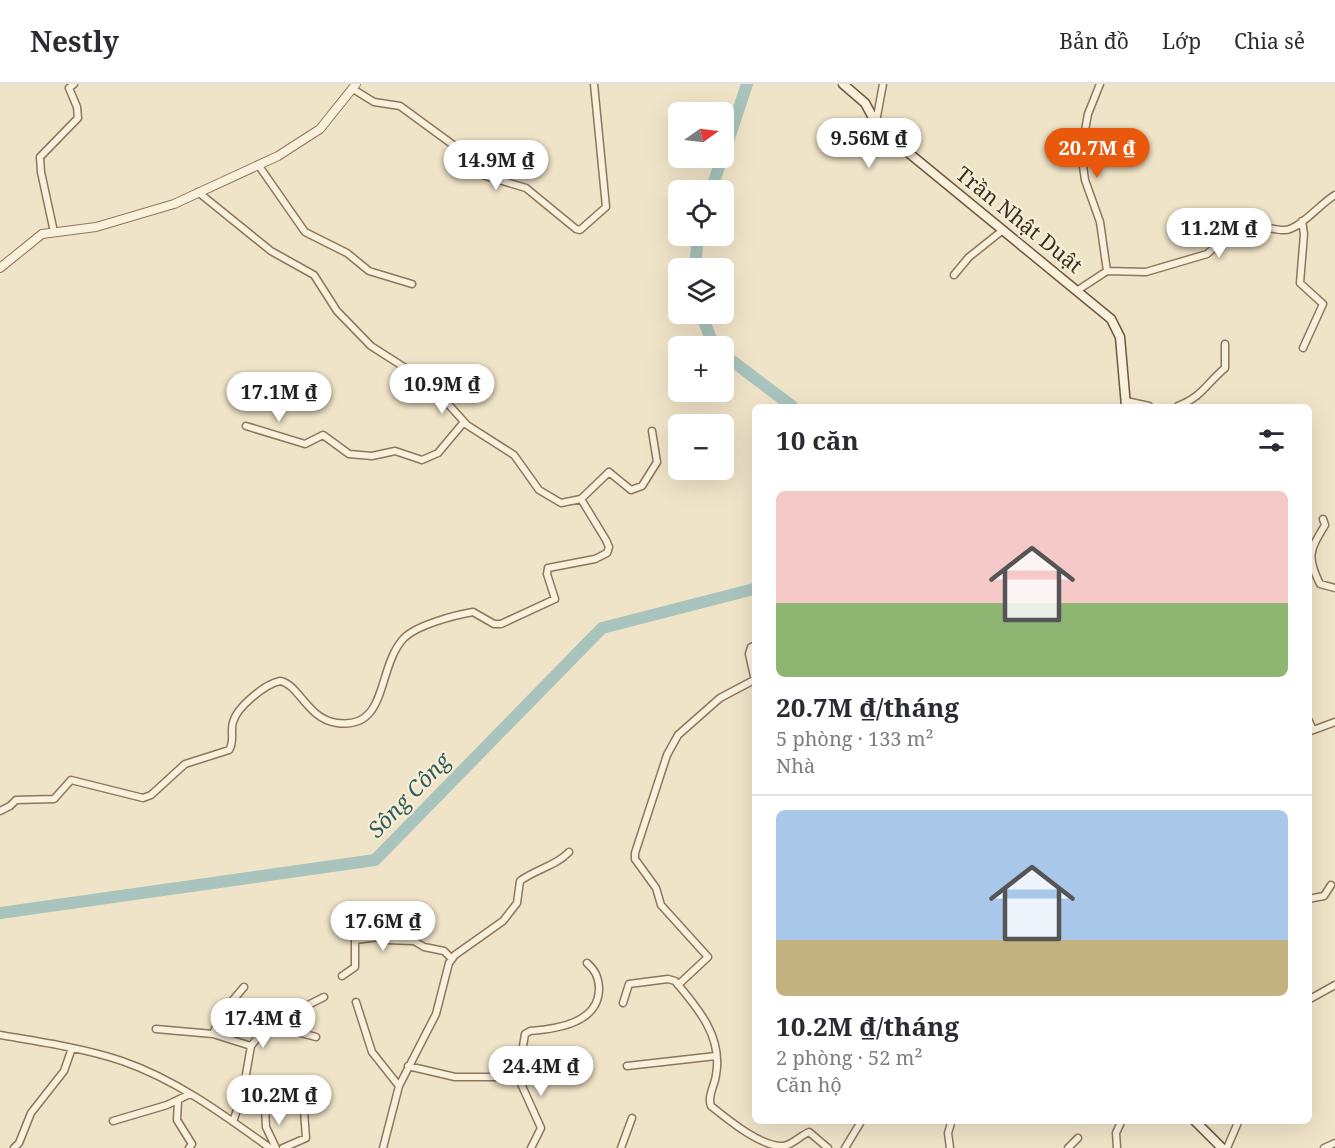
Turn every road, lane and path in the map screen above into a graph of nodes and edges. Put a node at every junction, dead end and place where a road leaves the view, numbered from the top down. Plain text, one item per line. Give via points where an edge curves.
1 (74, 84) edge
2 (594, 84) edge
3 (843, 84) edge
4 (884, 84) edge
5 (1100, 84) edge
6 (354, 87) edge
7 (876, 122) junction
8 (851, 137) dead end
9 (899, 145) junction
10 (259, 166) junction
11 (198, 192) junction
12 (1335, 195) edge
13 (1302, 221) junction
14 (1003, 230) junction
15 (54, 232) junction
16 (0, 268) edge
17 (1107, 271) junction
18 (954, 275) dead end
19 (412, 284) dead end
20 (1078, 290) junction
21 (1225, 345) dead end
22 (1303, 348) dead end
23 (1126, 404) edge
24 (1183, 404) edge
25 (464, 422) junction
26 (246, 426) dead end
27 (652, 431) dead end
28 (581, 499) junction
29 (1323, 519) dead end
30 (1312, 545) edge
31 (1312, 562) edge
32 (1335, 588) edge
33 (752, 647) edge
34 (752, 670) edge
35 (752, 679) edge
36 (1335, 722) edge
37 (1312, 731) edge
38 (0, 811) edge
39 (570, 852) dead end
40 (1331, 885) dead end
41 (1312, 898) edge
42 (451, 958) junction
43 (587, 963) dead end
44 (342, 976) dead end
45 (678, 985) junction
46 (1335, 985) edge
47 (244, 987) dead end
48 (324, 996) dead end
49 (1312, 998) edge
50 (356, 1002) dead end
51 (622, 1003) dead end
52 (287, 1015) junction
53 (156, 1029) dead end
54 (213, 1034) junction
55 (0, 1035) edge
56 (316, 1037) dead end
57 (250, 1046) junction
58 (72, 1048) junction
59 (716, 1056) junction
60 (627, 1065) dead end
61 (408, 1066) junction
62 (518, 1077) junction
63 (399, 1086) junction
64 (190, 1094) junction
65 (178, 1101) junction
66 (314, 1101) dead end
67 (265, 1107) dead end
68 (632, 1118) dead end
69 (113, 1121) dead end
70 (233, 1122) junction
71 (860, 1124) edge
72 (951, 1124) edge
73 (1120, 1124) edge
74 (1198, 1124) edge
75 (1237, 1124) edge
76 (1078, 1138) dead end
77 (1333, 1145) edge
78 (14, 1148) edge
79 (189, 1148) edge
80 (270, 1148) edge
81 (276, 1148) edge
82 (283, 1148) edge
83 (383, 1148) edge
84 (531, 1148) edge
85 (621, 1148) edge
86 (828, 1148) edge
87 (845, 1148) edge
88 (950, 1148) edge
89 (1068, 1148) edge
90 (1117, 1148) edge
91 (1225, 1148) edge
92 (1324, 1148) edge

1 - 15 street via 69,86 78,118 40,157
2 - 6 street via 606,207 580,230 526,188 479,174 456,147 400,106 374,102
3 - 7 main road, Trần Nhật Duật via 865,103
4 - 7 street
5 - 17 street via 1088,114 1081,152 1085,180 1101,222
6 - 10 street via 320,129
7 - 9 main road, Trần Nhật Duật
8 - 9 street via 867,156
9 - 14 main road, Trần Nhật Duật
10 - 11 street
10 - 19 street via 305,232 347,253 369,271
11 - 15 street via 174,204 96,227
11 - 25 street via 276,255 314,274 338,311 371,346 407,369
12 - 13 street
13 - 17 street via 1287,230 1241,224 1207,254 1146,272
13 - 22 street via 1300,283 1323,304
14 - 18 street via 976,250
14 - 20 main road, Trần Nhật Duật
15 - 16 street via 35,238
17 - 20 street
20 - 23 main road, Trần Nhật Duật via 1116,326
21 - 24 street via 1225,368 1209,381 1199,397
25 - 26 street via 438,453 422,460 395,451 372,456 349,454 323,435 305,444
25 - 28 street via 514,455 539,490 561,503
27 - 28 street via 657,462 642,486 626,489 609,472
28 - 38 street via 606,540 607,553 548,568 555,599 501,624 473,612 452,616 408,635 390,662 370,715 362,722 338,723 317,715 288,683 280,681 237,713 229,750 185,764 151,795 143,798 71,780 54,799 16,800
29 - 30 street via 1325,525
31 - 32 street via 1320,584
33 - 34 street via 748,654
35 - 45 street via 720,698 678,735 667,755 635,853 635,859 656,888 661,905 708,957
36 - 37 street
39 - 42 street via 559,862 520,881 517,903 503,921
40 - 41 street via 1324,896
42 - 44 street via 444,951 414,941 379,937 355,940 354,967
42 - 61 street via 435,1014
43 - 62 street via 595,969 599,985 597,1002 580,1020 527,1032
45 - 51 street via 668,979 632,983
45 - 59 street via 709,1023
46 - 49 street
47 - 54 street via 221,1014
48 - 52 street
50 - 63 street via 372,1052
52 - 56 street via 297,1032
52 - 57 street via 263,1030
53 - 54 street
54 - 57 street
55 - 58 street
57 - 70 street
58 - 64 street via 124,1062
58 - 78 street via 64,1071 31,1113
59 - 60 street
59 - 86 street via 711,1106 771,1146 783,1146 809,1132
61 - 62 street via 455,1077
61 - 63 street
62 - 84 street via 540,1122 541,1133
63 - 83 street
64 - 65 street
64 - 70 street
65 - 69 street
65 - 79 street via 176,1114 192,1144
66 - 82 street via 303,1110 306,1138
67 - 81 street via 266,1127
68 - 85 street
70 - 80 street
71 - 87 street
72 - 88 street
73 - 90 street
74 - 91 main road
75 - 91 street
76 - 89 street
77 - 92 street

